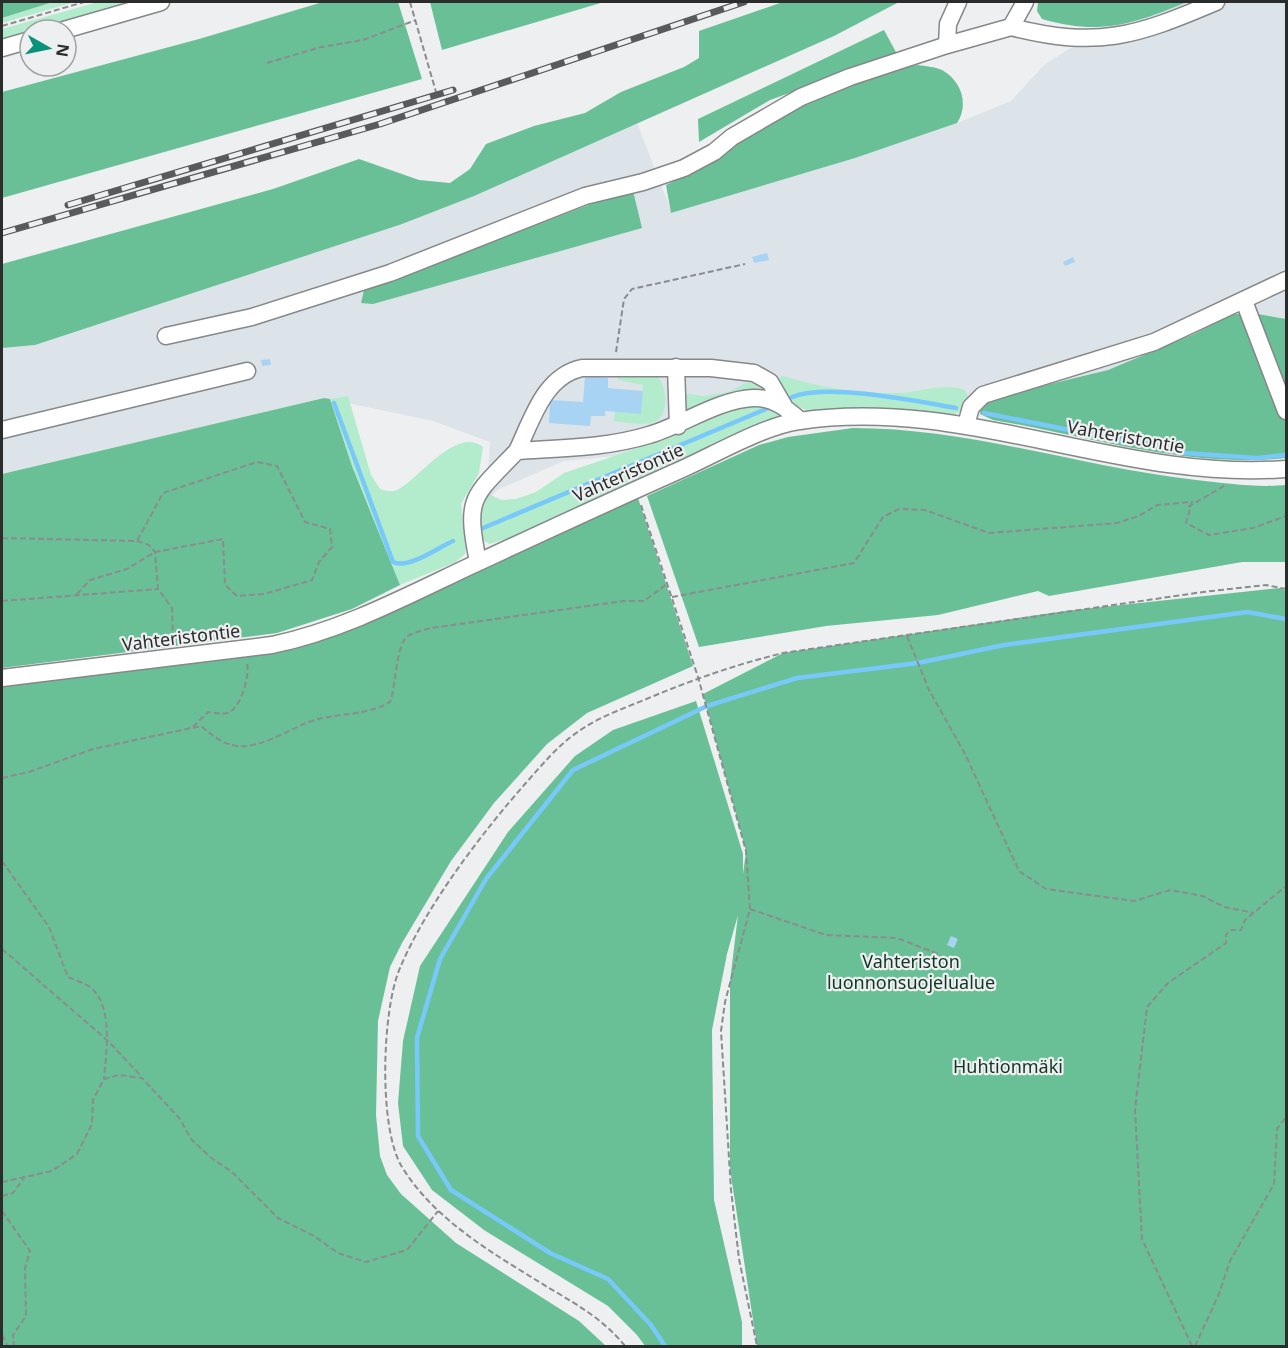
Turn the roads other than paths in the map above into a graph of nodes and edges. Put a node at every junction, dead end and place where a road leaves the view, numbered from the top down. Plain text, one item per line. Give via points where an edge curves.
1 (161, 2) edge
2 (958, 2) edge
3 (1025, 2) edge
4 (1216, 2) edge
5 (78, 26) edge
6 (1011, 27) junction
7 (18, 43) edge
8 (947, 45) junction
9 (2, 48) edge
10 (1287, 280) edge
11 (1244, 301) junction
12 (166, 336) dead end
13 (676, 367) junction
14 (247, 371) dead end
15 (784, 406) junction
16 (1287, 411) edge
17 (801, 421) junction
18 (966, 425) junction
19 (678, 426) junction
20 (2, 430) edge
21 (517, 451) junction
22 (1287, 469) edge
23 (478, 562) junction
24 (2, 678) edge

1 - 5 street
2 - 8 street via 948,24
3 - 6 street
4 - 6 street via 1115,38 1073,39
6 - 8 street
7 - 9 street
8 - 12 street via 801,97 684,168 585,196 390,273 252,317
10 - 11 street
11 - 16 street
11 - 18 street via 1154,342 983,395 971,407
13 - 15 street via 762,376
13 - 19 street
13 - 21 street via 582,368 559,377 548,389
14 - 20 street
15 - 17 street
15 - 19 street via 768,399 743,400
17 - 18 street, Vahteristontie via 893,416
17 - 23 street, Vahteristontie via 778,427
18 - 22 street, Vahteristontie via 1177,466 1249,471
19 - 21 street via 601,446
21 - 23 street via 475,499 471,518
23 - 24 street, Vahteristontie via 395,602 290,641

